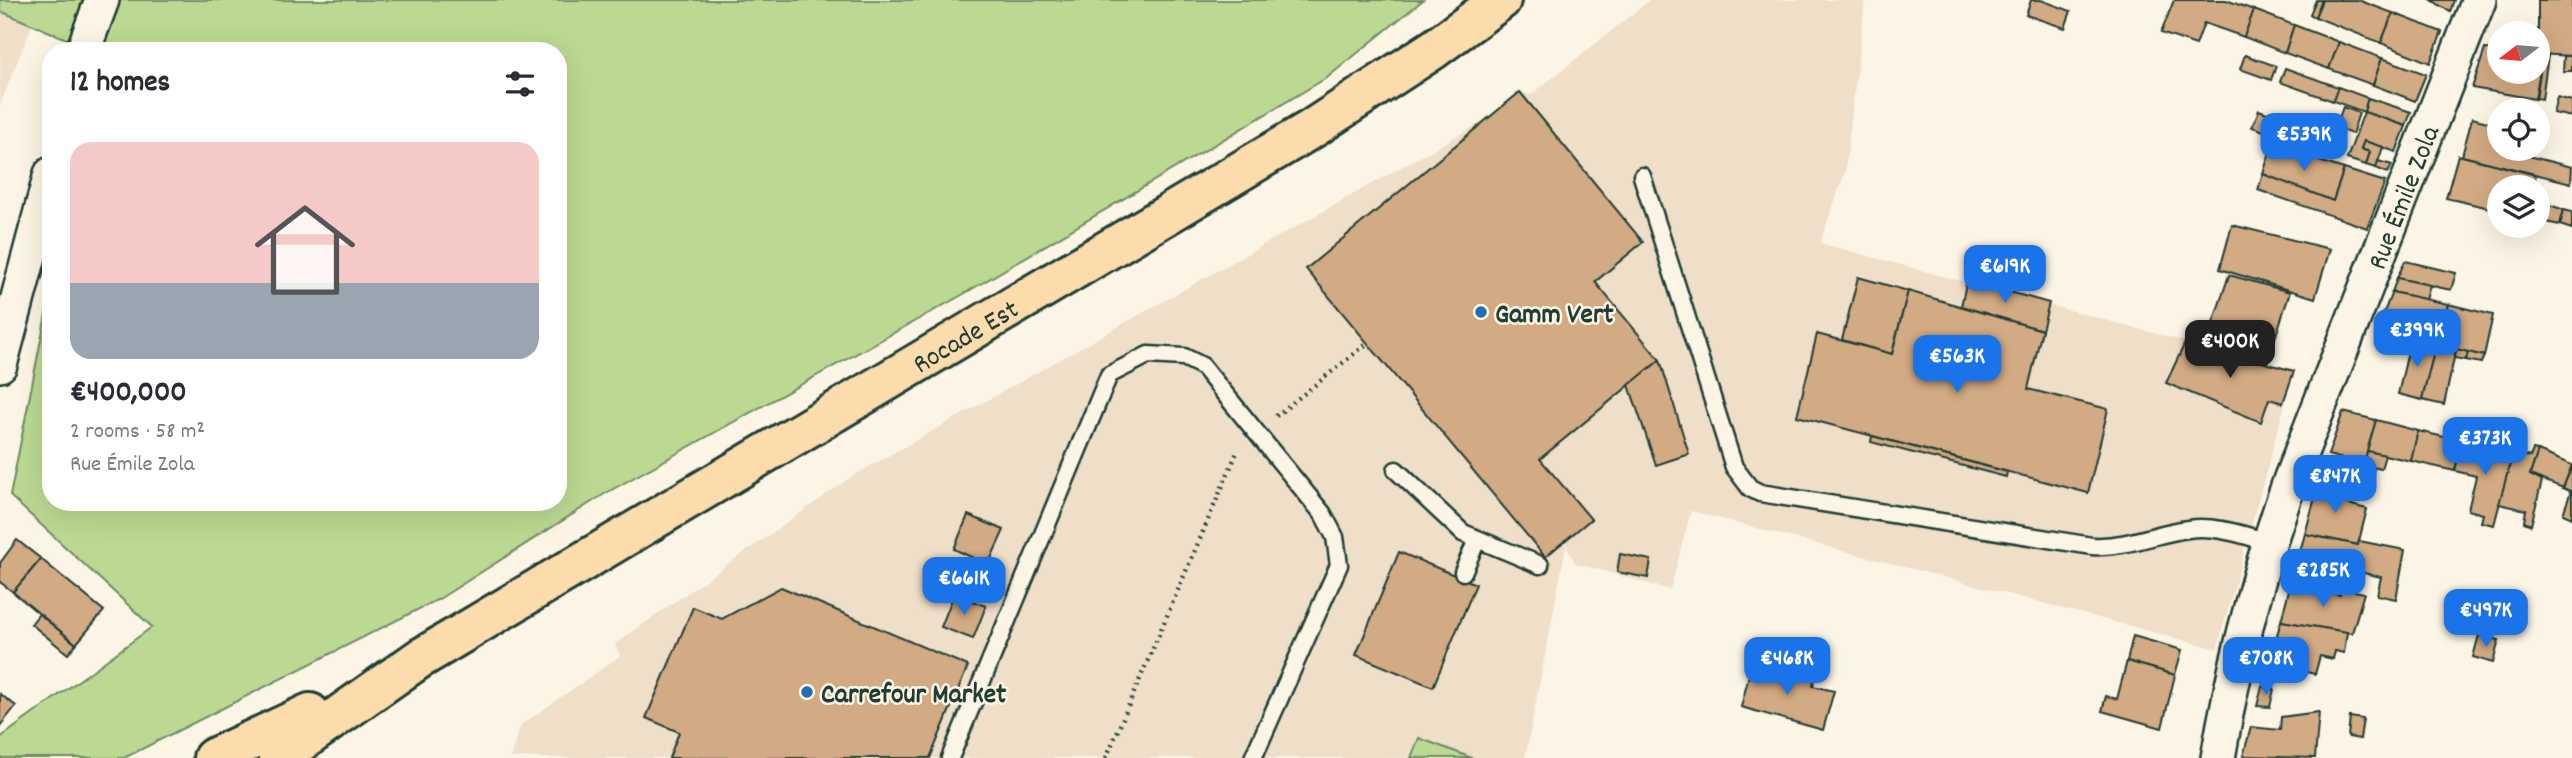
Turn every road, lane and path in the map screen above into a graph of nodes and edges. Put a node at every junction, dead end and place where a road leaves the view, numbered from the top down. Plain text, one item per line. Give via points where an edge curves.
1 (102, 0) edge
2 (1501, 0) edge
3 (2479, 0) edge
4 (86, 42) edge
5 (1642, 176) dead end
6 (42, 208) edge
7 (1368, 343) dead end
8 (0, 365) edge
9 (1258, 431) junction
10 (1396, 470) dead end
11 (1477, 540) junction
12 (2269, 542) junction
13 (1541, 565) dead end
14 (1463, 572) dead end
15 (419, 659) junction
16 (213, 758) edge
17 (278, 758) edge
18 (950, 758) edge
19 (1106, 758) edge
20 (1253, 758) edge
21 (2218, 758) edge

1 - 4 street
2 - 15 main road, Rocade Est via 1313,128
3 - 12 street, Rue Émile Zola
5 - 12 lane via 1734,467 1750,488 2092,546 2124,545 2203,528
6 - 8 street
7 - 9 path
9 - 18 lane via 1210,373 1184,357 1149,355 1109,375
9 - 19 path via 1241,444 1228,471
9 - 20 lane via 1332,527 1339,556
10 - 11 lane via 1450,523
11 - 13 lane
11 - 14 lane
12 - 21 street, Rue Émile Zola
15 - 16 main road
15 - 17 main road

